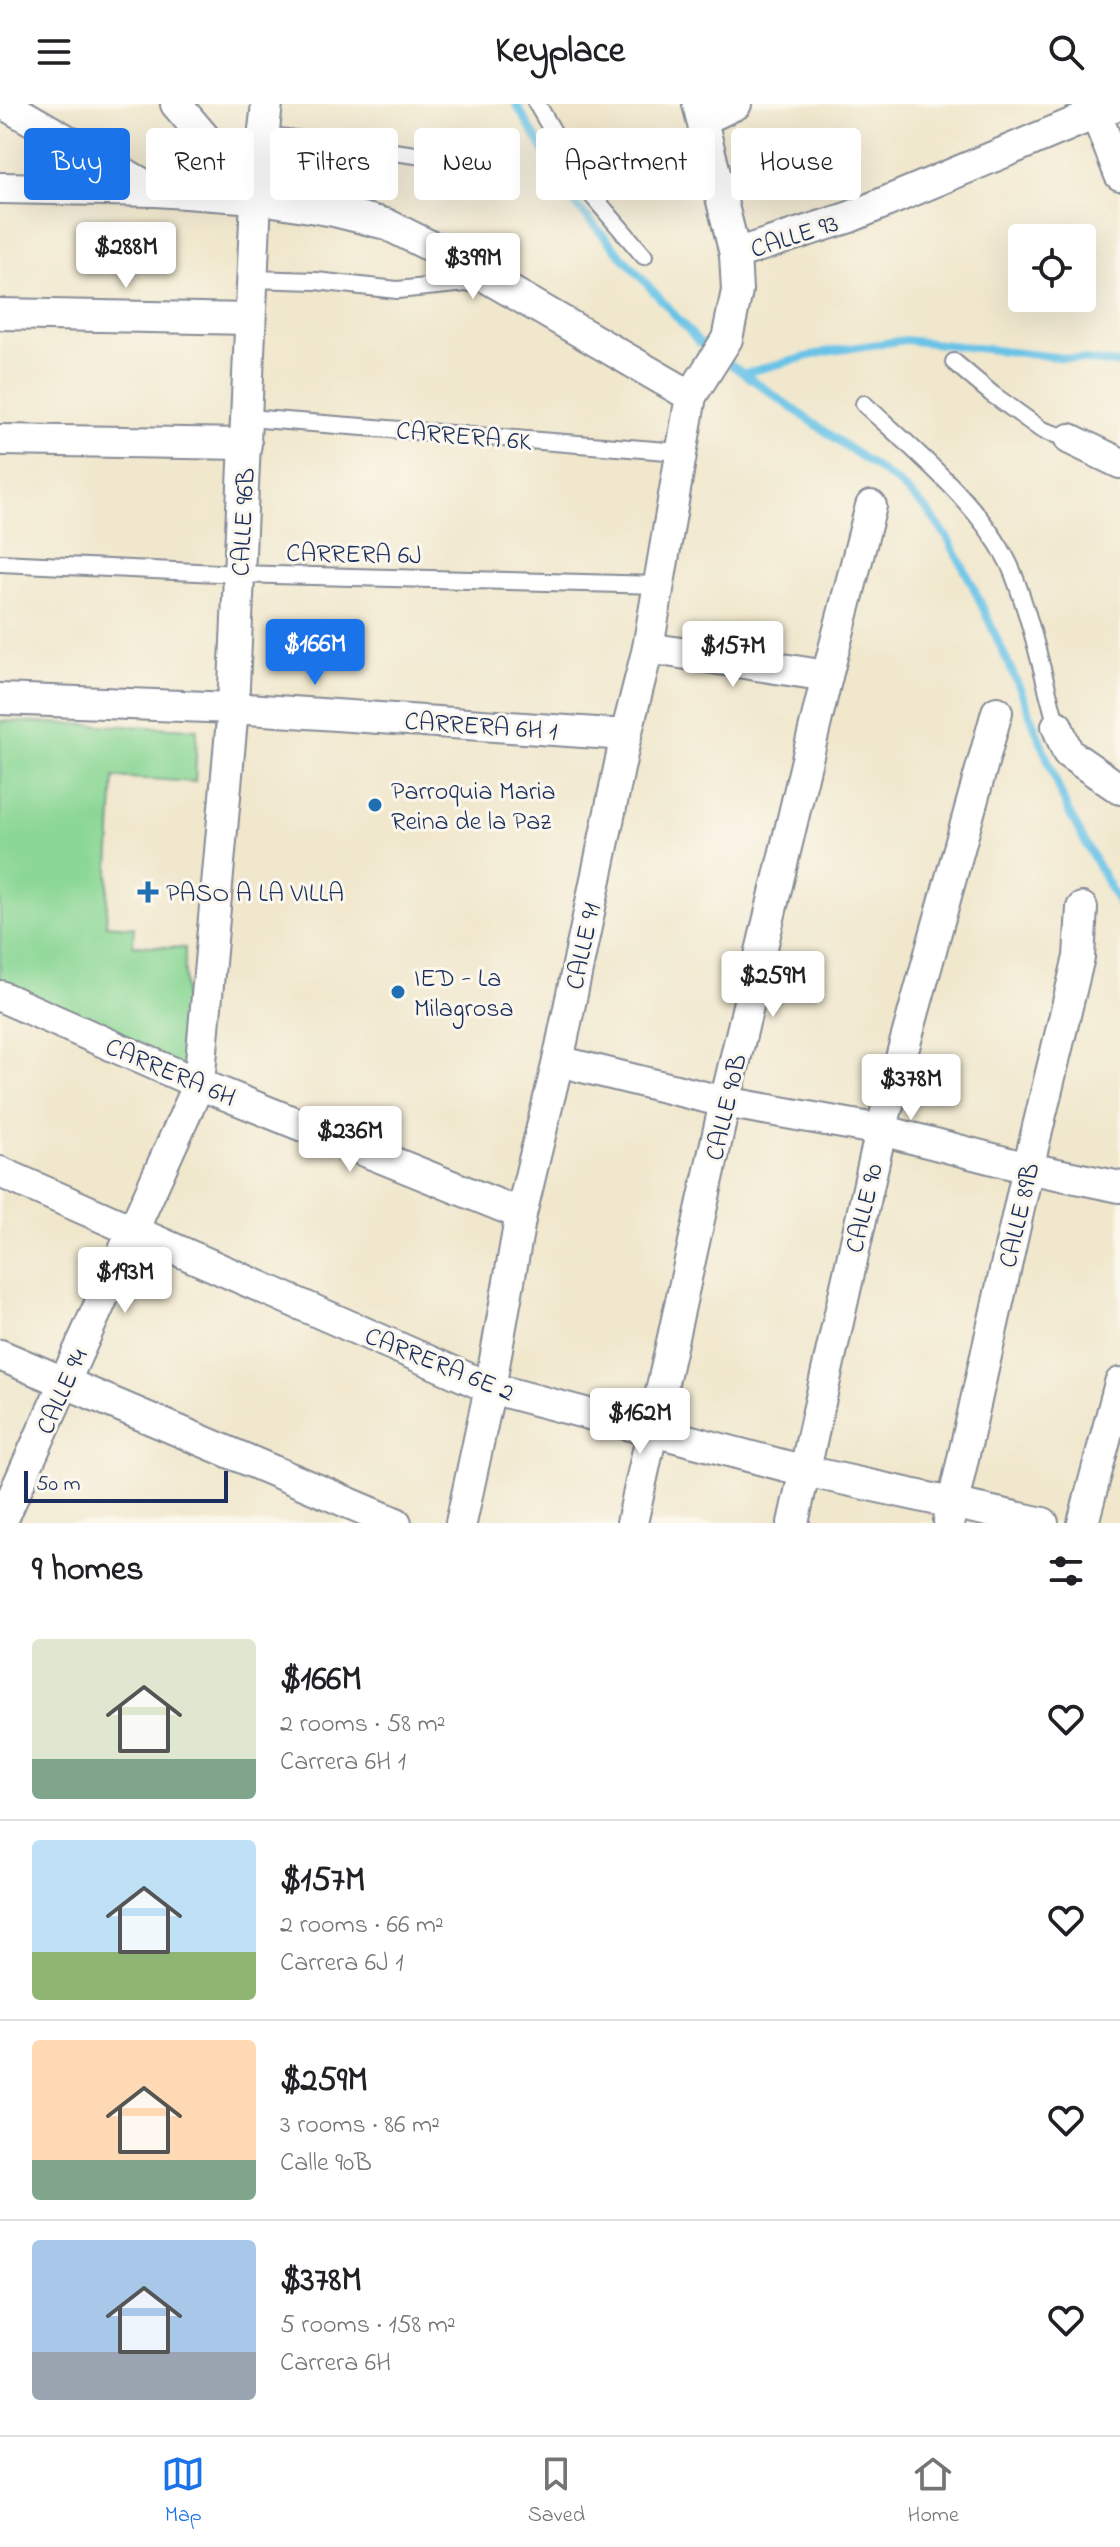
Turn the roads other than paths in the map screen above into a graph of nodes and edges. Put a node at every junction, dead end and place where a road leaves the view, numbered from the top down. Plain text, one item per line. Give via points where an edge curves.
1 (4, 104) edge
2 (176, 104) edge
3 (267, 104) edge
4 (537, 104) edge
5 (736, 104) edge
6 (1101, 107) edge
7 (701, 112) edge
8 (264, 135) junction
9 (414, 155) edge
10 (1120, 175) edge
11 (146, 185) edge
12 (0, 188) edge
13 (146, 191) edge
14 (256, 198) junction
15 (735, 254) junction
16 (644, 256) dead end
17 (252, 279) junction
18 (491, 280) junction
19 (0, 314) edge
20 (250, 319) junction
21 (954, 362) dead end
22 (698, 384) junction
23 (864, 404) dead end
24 (247, 431) junction
25 (1070, 439) joint
26 (0, 440) edge
27 (680, 452) junction
28 (1120, 463) edge
29 (871, 506) dead end
30 (0, 563) edge
31 (240, 574) junction
32 (659, 585) junction
33 (648, 648) junction
34 (827, 676) junction
35 (0, 699) edge
36 (233, 708) junction
37 (997, 712) dead end
38 (1057, 726) joint
39 (626, 735) junction
40 (1120, 789) edge
41 (1082, 908) dead end
42 (0, 996) edge
43 (558, 1061) junction
44 (199, 1084) junction
45 (725, 1102) junction
46 (881, 1130) junction
47 (1028, 1168) junction
48 (0, 1172) edge
49 (1120, 1187) edge
50 (521, 1214) junction
51 (134, 1231) junction
52 (0, 1355) edge
53 (1120, 1383) edge
54 (64, 1384) junction
55 (490, 1388) junction
56 (651, 1431) junction
57 (805, 1471) junction
58 (950, 1513) edge
59 (1, 1523) edge
60 (396, 1523) edge
61 (461, 1523) edge
62 (632, 1523) edge
63 (793, 1523) edge
64 (1043, 1523) edge
65 (1083, 1523) edge

1 - 11 street
2 - 14 street
3 - 8 street, CALLE 96B
4 - 16 lane via 585,187
5 - 7 street
6 - 10 street
6 - 15 street, CALLE 93 via 850,217
7 - 15 street
8 - 9 lane
8 - 14 street, CALLE 96B
12 - 13 street
14 - 17 street, CALLE 96B
14 - 18 street via 386,224
15 - 22 street via 737,291 727,339
17 - 18 lane via 397,290
17 - 20 street, CALLE 96B
18 - 22 street
19 - 20 street
20 - 24 street, CALLE 96B
21 - 25 lane via 1042,430
22 - 27 street, CALLE 91
23 - 38 lane via 961,497 998,547 1012,571
24 - 26 street, CARRERA 6K
24 - 27 lane, CARRERA 6K
24 - 31 street, CALLE 96B
25 - 28 street
27 - 32 street, CALLE 91
29 - 34 street, CALLE 90B
30 - 31 lane, CARRERA 6J
31 - 32 lane, CARRERA 6J
31 - 36 street, CALLE 96B
32 - 33 street, CALLE 91
33 - 34 street
33 - 39 street, CALLE 91
34 - 45 street, CALLE 90B
35 - 36 street, CARRERA 6H 1
36 - 39 street, CARRERA 6H 1
36 - 44 street, CALLE 96B
37 - 46 street, CALLE 90
38 - 40 street via 1068,753
39 - 43 street, CALLE 91
41 - 47 street, CALLE 89B via 1079,957
42 - 44 street, CARRERA 6H
43 - 45 street
43 - 50 street, CALLE 91
44 - 50 street, CARRERA 6H
44 - 51 street, CALLE 94
45 - 46 street
45 - 56 street, CALLE 90B
46 - 47 street
46 - 57 street, CALLE 90
47 - 49 street
47 - 58 street, CALLE 89B
48 - 51 street, CARRERA 6E 2
50 - 55 street, CALLE 91
51 - 54 street, CALLE 94
51 - 55 street, CARRERA 6E 2
52 - 54 street
53 - 65 street
54 - 59 street, CALLE 94
54 - 60 street
55 - 56 street, CARRERA 6E 2
55 - 61 street, CALLE 91
56 - 57 street, CARRERA 6E 2
56 - 62 street, CALLE 90B
57 - 58 street, CARRERA 6E 2
57 - 63 street, CALLE 90
58 - 64 street, CARRERA 6E 2

